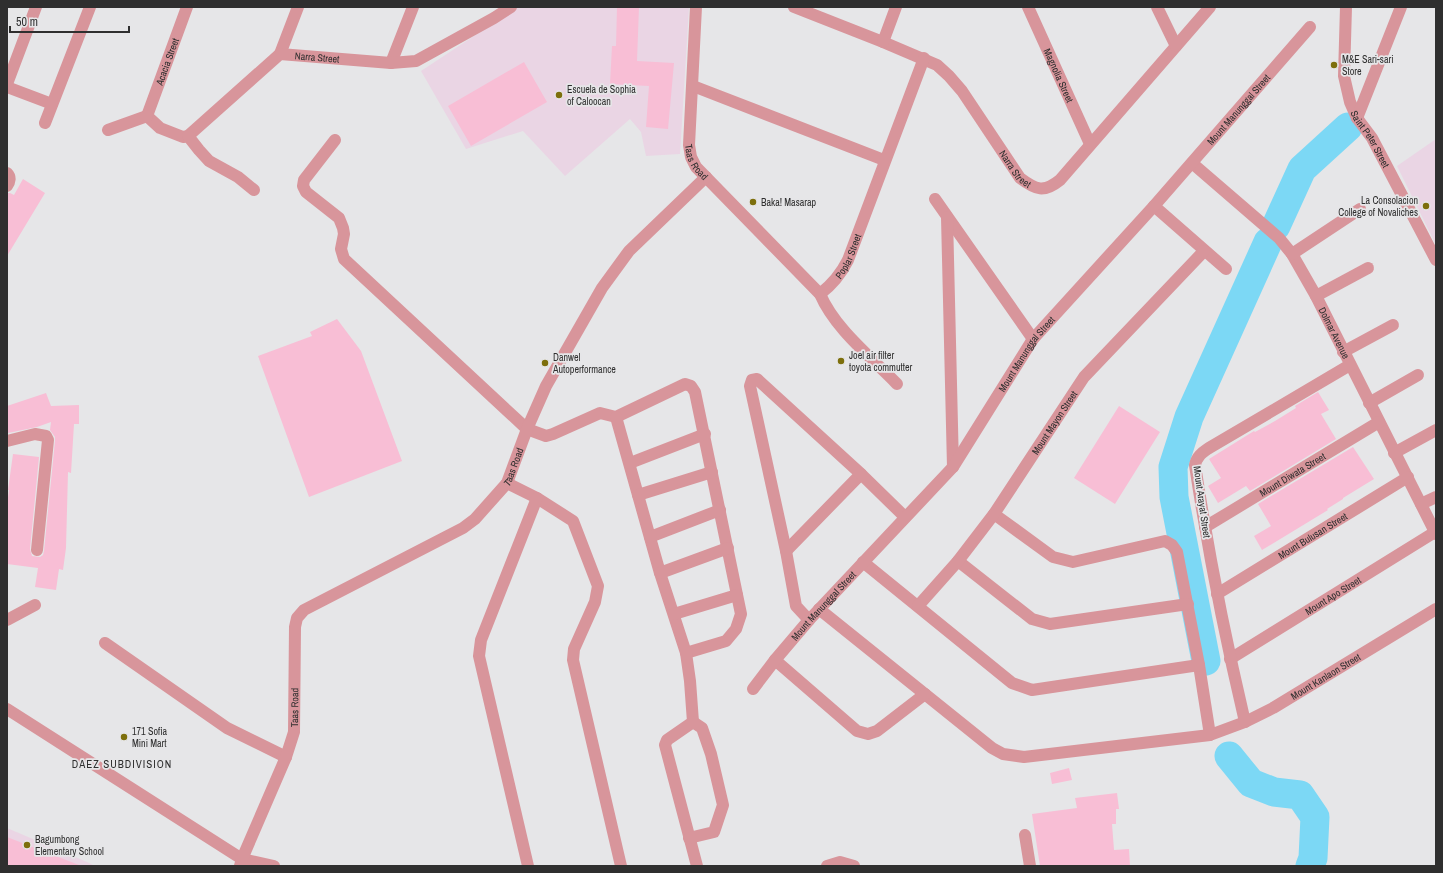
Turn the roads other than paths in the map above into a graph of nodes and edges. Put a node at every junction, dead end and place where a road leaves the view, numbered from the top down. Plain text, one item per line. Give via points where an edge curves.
1 (36, 7) edge
2 (90, 7) edge
3 (187, 7) edge
4 (298, 7) edge
5 (413, 7) edge
6 (510, 7) edge
7 (696, 7) edge
8 (794, 7) edge
9 (896, 7) edge
10 (1028, 7) edge
11 (1157, 7) edge
12 (1210, 7) edge
13 (1346, 7) edge
14 (1401, 7) edge
15 (1310, 27) dead end
16 (883, 42) junction
17 (1176, 46) junction
18 (280, 54) junction
19 (924, 58) junction
20 (391, 63) junction
21 (7, 85) edge
22 (693, 86) junction
23 (52, 104) junction
24 (147, 116) junction
25 (1358, 118) junction
26 (45, 123) dead end
27 (108, 130) dead end
28 (188, 136) junction
29 (335, 140) dead end
30 (1090, 144) junction
31 (884, 160) junction
32 (1192, 163) junction
33 (706, 178) junction
34 (254, 190) dead end
35 (935, 199) dead end
36 (1154, 206) junction
37 (1360, 210) dead end
38 (947, 217) junction
39 (1431, 240) edge
40 (1204, 251) junction
41 (1292, 254) junction
42 (1436, 260) edge
43 (1368, 268) dead end
44 (1226, 269) dead end
45 (820, 294) junction
46 (1316, 296) junction
47 (1393, 325) dead end
48 (1033, 339) junction
49 (1343, 352) junction
50 (1350, 366) junction
51 (1418, 376) dead end
52 (897, 384) dead end
53 (1369, 403) junction
54 (616, 418) junction
55 (1379, 422) junction
56 (527, 429) junction
57 (1436, 430) edge
58 (705, 434) junction
59 (7, 441) edge
60 (1394, 453) junction
61 (630, 463) junction
62 (953, 467) junction
63 (712, 472) junction
64 (861, 474) junction
65 (1408, 477) junction
66 (507, 483) junction
67 (638, 495) junction
68 (1436, 497) edge
69 (537, 498) junction
70 (1421, 504) junction
71 (720, 510) junction
72 (994, 514) junction
73 (905, 517) junction
74 (1205, 527) junction
75 (1436, 533) edge
76 (650, 537) junction
77 (728, 548) junction
78 (37, 550) dead end
79 (786, 551) junction
80 (958, 561) junction
81 (863, 562) junction
82 (660, 573) junction
83 (1217, 594) junction
84 (736, 595) junction
85 (1188, 604) junction
86 (35, 605) dead end
87 (918, 606) junction
88 (819, 609) junction
89 (1436, 609) edge
90 (674, 614) junction
91 (7, 620) edge
92 (809, 620) junction
93 (105, 643) dead end
94 (686, 653) junction
95 (1230, 659) junction
96 (775, 660) junction
97 (1199, 665) junction
98 (752, 689) dead end
99 (924, 694) junction
100 (7, 709) edge
101 (693, 722) junction
102 (1245, 722) junction
103 (1210, 735) junction
104 (286, 757) junction
105 (1026, 835) dead end
106 (689, 838) junction
107 (241, 863) edge
108 (274, 866) edge
109 (528, 866) edge
110 (621, 866) edge
111 (697, 866) edge
112 (827, 866) edge
113 (854, 866) edge
114 (1030, 866) edge

1 - 21 street
2 - 23 street
3 - 24 street, Acacia Street
4 - 18 street
5 - 20 street
6 - 20 street, Narra Street via 416,61
7 - 22 street, Taas Road
8 - 16 street, Narra Street
9 - 16 street
10 - 30 street, Magnolia Street
11 - 17 street
12 - 17 street, Narra Street
13 - 25 street, Saint Peter Street via 1344,76 1350,102
14 - 25 street
15 - 32 street, Mount Manunggal Street
16 - 19 street, Narra Street
17 - 30 street, Narra Street
18 - 20 street, Narra Street
18 - 28 street, Narra Street
19 - 30 street, Narra Street via 937,65 962,91 1020,178 1030,186 1040,189 1051,187
19 - 31 street, Poplar Street
21 - 23 street
22 - 31 street
22 - 33 street, Taas Road via 689,145 696,167
23 - 26 street
24 - 27 street
24 - 28 street via 160,128 183,137
25 - 39 street, Saint Peter Street
28 - 34 street via 210,161 238,177
29 - 56 street via 304,180 303,186 306,192 339,218 344,234 341,249 344,259
31 - 45 street, Poplar Street via 848,260 840,275
32 - 36 street, Mount Manunggal Street
32 - 41 street, Dolmar Avenue via 1279,238
33 - 45 street
33 - 56 street, Taas Road via 629,251 602,288 546,386
35 - 38 street
36 - 40 street
36 - 48 street, Mount Manunggal Street
37 - 41 street
38 - 48 street
38 - 62 street
39 - 42 street, Saint Peter Street
40 - 44 street
40 - 72 street, Mount Mayon Street via 1084,378
41 - 46 street, Dolmar Avenue
43 - 46 street
45 - 52 street via 832,316
46 - 49 street, Dolmar Avenue
47 - 49 street
48 - 62 street, Mount Manunggal Street
49 - 50 street, Dolmar Avenue
50 - 53 street, Dolmar Avenue
50 - 74 street, Mount Arayat Street via 1201,453 1196,464
51 - 53 street
53 - 55 street, Dolmar Avenue
54 - 56 street via 600,413 546,436
54 - 58 street via 685,384 691,386 695,392
54 - 61 street
55 - 60 street, Dolmar Avenue
55 - 74 street, Mount Diwata Street
56 - 66 street, Taas Road
57 - 60 street
58 - 61 street
58 - 63 street
59 - 78 street via 35,434 46,436 48,440
60 - 65 street, Dolmar Avenue
61 - 67 street
62 - 73 street, Mount Manunggal Street
63 - 67 street
63 - 71 street
64 - 73 street
64 - 79 street
64 - 79 street via 757,379 752,380 750,386
65 - 70 street, Dolmar Avenue
65 - 83 street, Mount Bulusan Street
66 - 69 street
66 - 104 street, Taas Road via 475,519 463,528 304,610 297,618 294,732
67 - 76 street
68 - 70 street
69 - 109 street via 481,640 479,656
69 - 110 street via 573,521 598,586 595,602 574,649 573,660
70 - 75 street, Dolmar Avenue
71 - 76 street
71 - 77 street
72 - 80 street, Mount Mayon Street
72 - 85 street via 1053,557 1073,562 1165,541 1172,544 1177,552
73 - 81 street, Mount Manunggal Street
74 - 83 street, Mount Arayat Street
75 - 95 street, Mount Apo Street
76 - 82 street
77 - 82 street
77 - 84 street
79 - 92 street via 796,606
80 - 85 street via 1032,619 1050,624
80 - 87 street, Mount Mayon Street
81 - 87 street
81 - 88 street, Mount Manunggal Street
82 - 90 street
83 - 95 street, Mount Arayat Street
84 - 90 street
84 - 94 street via 741,614 736,629 726,641
85 - 97 street
86 - 91 street
87 - 97 street via 1012,683 1032,690
88 - 92 street, Mount Manunggal Street
88 - 99 street, Mount Kanlaon Street
89 - 102 street, Mount Kanlaon Street via 1273,708
90 - 94 street
92 - 96 street, Mount Manunggal Street
93 - 104 street via 227,728
94 - 101 street
95 - 102 street, Mount Arayat Street
96 - 98 street, Mount Manunggal Street
96 - 99 street via 857,731 868,734 876,731
97 - 103 street
99 - 103 street, Mount Kanlaon Street via 1003,754 1024,757
100 - 107 street
101 - 106 street via 667,740 665,745
101 - 106 street via 702,728 724,805 714,832
102 - 103 street, Mount Kanlaon Street
104 - 107 street, Taas Road
105 - 114 street
106 - 111 street
107 - 108 street
112 - 113 street via 840,862

